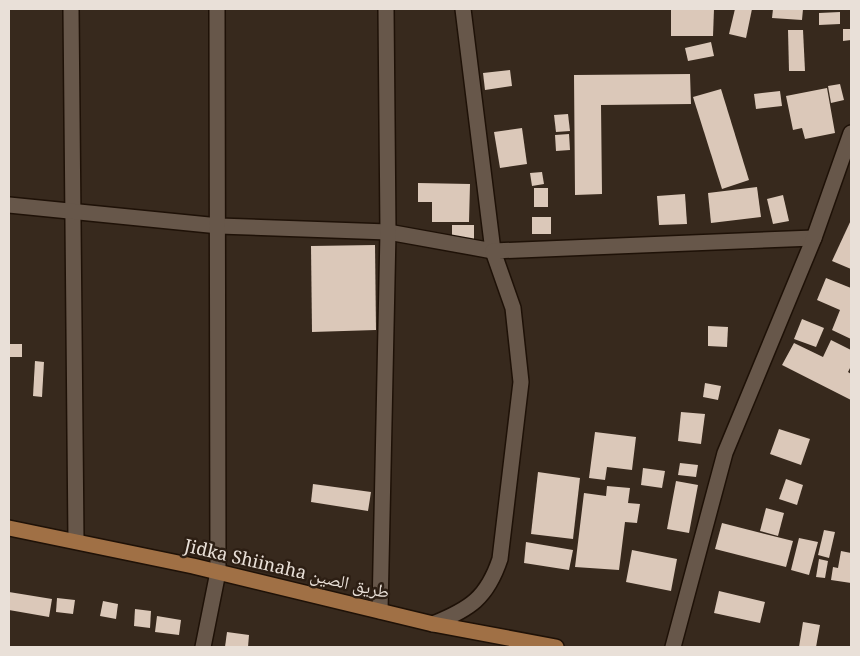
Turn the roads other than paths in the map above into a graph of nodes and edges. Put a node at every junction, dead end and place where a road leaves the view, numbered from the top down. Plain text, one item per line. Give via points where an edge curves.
1 (71, 9) edge
2 (217, 9) edge
3 (386, 9) edge
4 (463, 9) edge
5 (851, 133) edge
6 (9, 205) edge
7 (74, 212) junction
8 (219, 226) junction
9 (388, 232) junction
10 (814, 238) junction
11 (493, 251) junction
12 (9, 528) edge
13 (76, 541) junction
14 (218, 572) junction
15 (380, 611) junction
16 (433, 624) junction
17 (203, 647) edge
18 (556, 647) edge
19 (673, 647) edge

1 - 7 street
2 - 8 street
3 - 9 street
4 - 11 street
5 - 10 street
6 - 7 street
7 - 8 street
7 - 13 street
8 - 9 street
8 - 14 street
9 - 11 street
9 - 15 street
10 - 11 street
10 - 19 street via 725,453
11 - 16 street via 513,308 521,382 500,559 493,580 479,600
12 - 13 main road, Jidka Shiinaha طريق الصين
13 - 14 main road, Jidka Shiinaha طريق الصين
14 - 15 main road, Jidka Shiinaha طريق الصين
14 - 17 street
15 - 16 main road, Jidka Shiinaha طريق الصين
16 - 18 main road, Jidka Shiinaha طريق الصين

